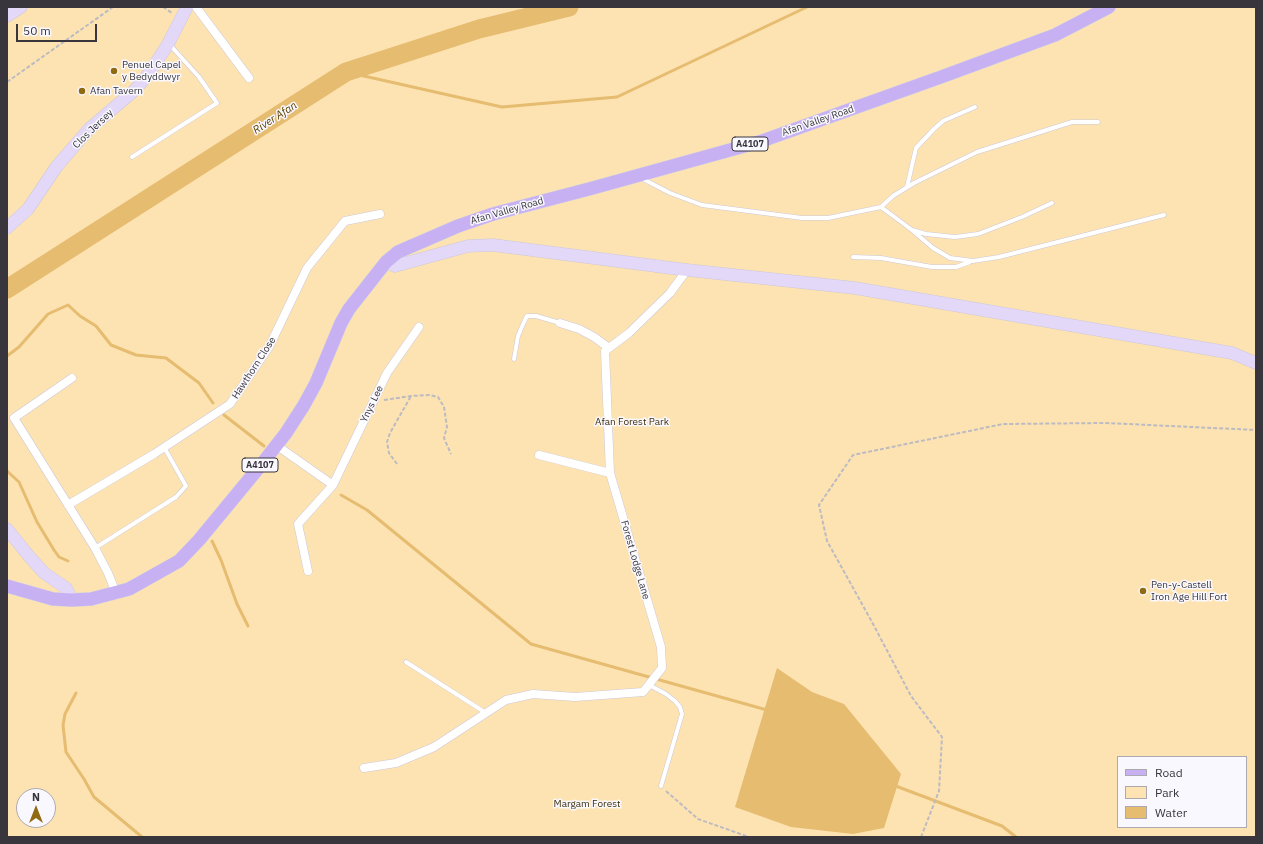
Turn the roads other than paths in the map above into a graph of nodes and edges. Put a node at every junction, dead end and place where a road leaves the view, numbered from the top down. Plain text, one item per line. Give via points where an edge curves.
1 (20, 7) edge
2 (187, 7) edge
3 (196, 7) edge
4 (1109, 7) edge
5 (7, 16) edge
6 (168, 44) junction
7 (249, 78) dead end
8 (974, 108) dead end
9 (1098, 122) dead end
10 (132, 157) dead end
11 (638, 176) junction
12 (908, 187) junction
13 (1052, 203) dead end
14 (881, 207) junction
15 (380, 214) dead end
16 (1164, 215) dead end
17 (7, 228) edge
18 (912, 230) junction
19 (853, 257) dead end
20 (973, 261) junction
21 (386, 262) junction
22 (687, 270) junction
23 (560, 323) joint
24 (418, 327) dead end
25 (609, 348) junction
26 (514, 359) dead end
27 (1256, 363) edge
28 (72, 378) dead end
29 (276, 445) junction
30 (164, 447) junction
31 (539, 455) dead end
32 (610, 473) junction
33 (333, 485) junction
34 (68, 505) junction
35 (7, 529) edge
36 (95, 548) junction
37 (308, 571) dead end
38 (7, 586) edge
39 (116, 594) junction
40 (72, 600) junction
41 (406, 662) dead end
42 (653, 681) junction
43 (486, 713) junction
44 (364, 768) dead end
45 (661, 786) road end

1 - 5 main road
2 - 6 main road, Clos Jersey
3 - 7 street
4 - 11 main road, Afan Valley Road / A4107 via 1055,35 759,142
6 - 10 lane via 199,77 217,103
6 - 17 main road, Clos Jersey via 136,89 89,129 56,166 28,209
8 - 12 lane via 943,121 916,148
9 - 12 lane via 1072,122 977,152
11 - 14 lane via 670,193 702,205 802,218 828,218
11 - 21 main road, Afan Valley Road / A4107 via 493,214 398,252
12 - 14 lane
13 - 18 lane via 978,234 955,237
14 - 18 lane
15 - 30 street, Hawthorn Close via 345,221 307,268 269,347 230,404
16 - 20 lane via 999,257
18 - 20 lane via 933,248 950,258
19 - 20 lane via 882,258 932,267 956,267
21 - 22 main road via 395,266 468,246 493,245
21 - 29 main road, A4107 via 349,309 307,400
22 - 25 street via 670,293 629,333
22 - 27 main road via 855,288 1232,353
23 - 25 street via 579,329
23 - 26 lane via 527,316 518,336
24 - 33 street, Ynys Lee via 387,373
25 - 32 street, Forest Lodge Lane via 605,352
28 - 34 street via 14,418
29 - 33 street
29 - 39 main road, A4107 via 199,540 179,560 138,585
30 - 34 street, Hawthorn Close
30 - 36 lane via 186,486 176,497
31 - 32 street
32 - 42 street, Forest Lodge Lane via 660,647 662,668
33 - 37 street, Ynys Lee via 298,524
34 - 36 street
35 - 40 main road via 44,573 66,588
36 - 39 street
38 - 40 main road, A4107 via 53,598
39 - 40 main road, A4107
41 - 43 lane
42 - 43 street via 643,692 636,693 575,697 533,694 506,700
42 - 45 lane via 675,701 682,714
43 - 44 street via 434,747 396,764

